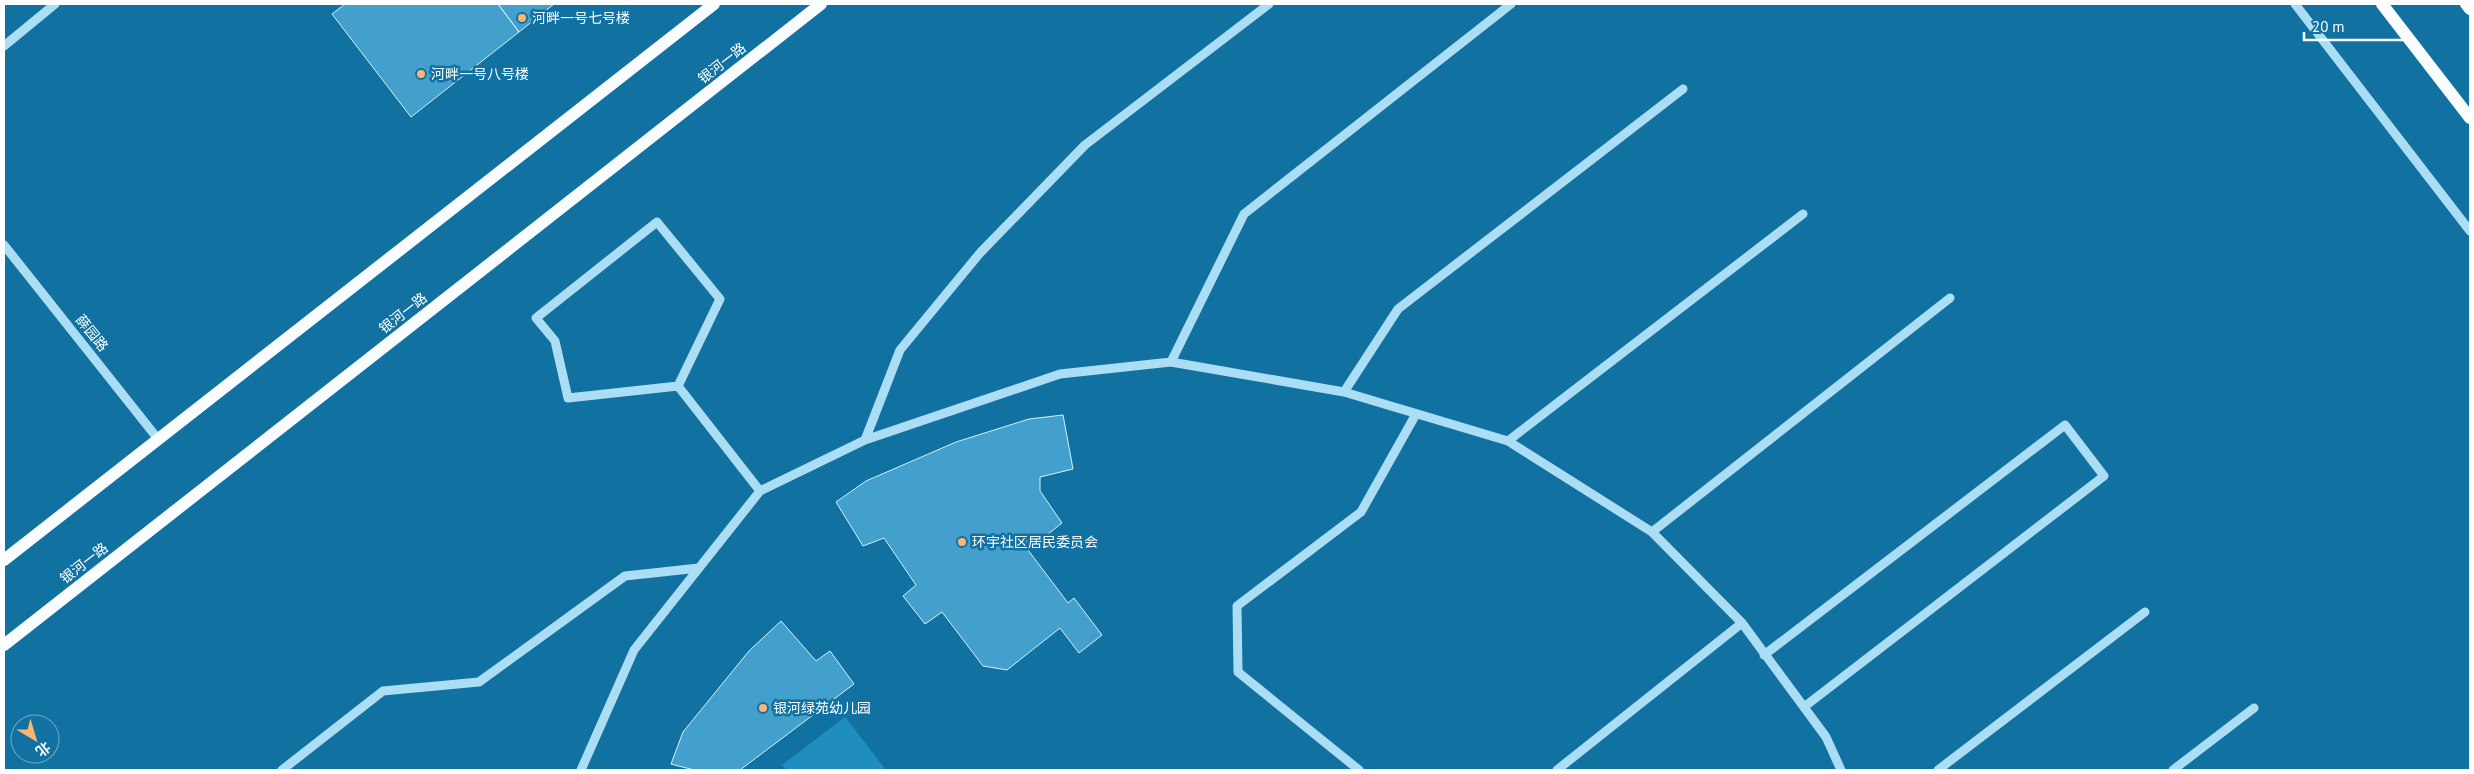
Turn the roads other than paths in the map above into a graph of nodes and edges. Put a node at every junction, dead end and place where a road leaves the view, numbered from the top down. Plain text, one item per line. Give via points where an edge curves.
1 (55, 4) edge
2 (714, 4) edge
3 (821, 4) edge
4 (1269, 4) edge
5 (1511, 4) edge
6 (2295, 4) edge
7 (2382, 4) edge
8 (2466, 4) edge
9 (2470, 9) edge
10 (4, 46) edge
11 (1683, 89) dead end
12 (2470, 118) edge
13 (1803, 214) dead end
14 (2470, 231) edge
15 (4, 245) edge
16 (1950, 298) dead end
17 (1171, 362) junction
18 (678, 386) junction
19 (1344, 392) junction
20 (1416, 414) junction
21 (158, 439) junction
22 (865, 440) junction
23 (1508, 441) junction
24 (760, 491) junction
25 (1652, 532) junction
26 (4, 560) edge
27 (699, 568) junction
28 (2145, 612) dead end
29 (1742, 623) junction
30 (4, 645) edge
31 (1764, 655) junction
32 (1804, 707) junction
33 (2254, 708) dead end
34 (282, 770) edge
35 (581, 770) edge
36 (1359, 770) edge
37 (1557, 770) edge
38 (1841, 770) edge
39 (1938, 770) edge
40 (2173, 770) edge

1 - 10 street
2 - 21 main road
3 - 30 main road, 银河一路
4 - 22 street via 1085,145 980,253 900,350
5 - 17 street via 1244,214
6 - 14 street
7 - 12 main road
8 - 9 main road
11 - 19 street via 1398,310
13 - 23 street
15 - 21 street, 薛园路
16 - 25 street
17 - 19 street
17 - 22 street via 1060,374
18 - 18 street via 568,398 555,341 536,318 657,222 720,299
18 - 24 street
19 - 20 street
20 - 23 street
20 - 36 street via 1361,512 1238,606 1238,672
21 - 26 main road
22 - 24 street
23 - 25 street
24 - 27 street
25 - 29 street
27 - 34 street via 624,576 479,682 383,691
27 - 35 street via 634,650
28 - 39 street
29 - 31 street
29 - 37 street
31 - 32 street
31 - 32 street via 2065,425 2082,447 2104,476
32 - 38 street via 1826,737
33 - 40 street

